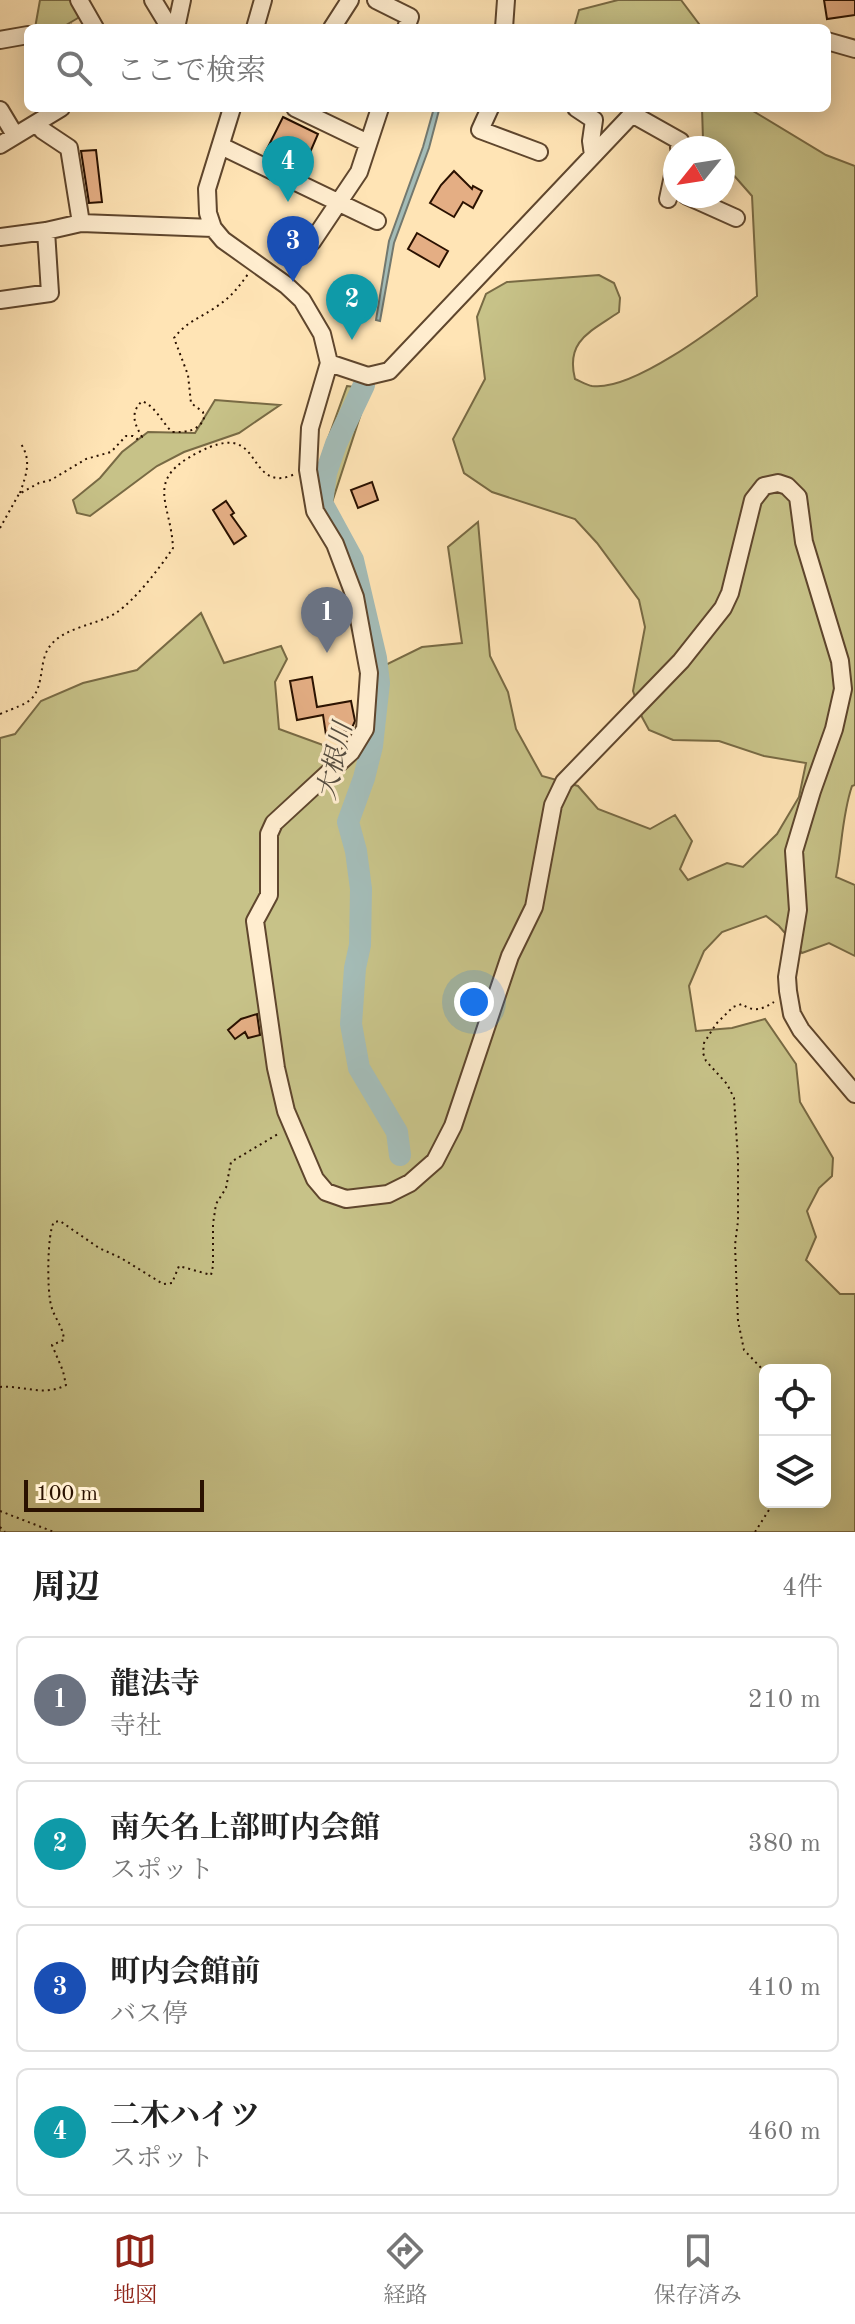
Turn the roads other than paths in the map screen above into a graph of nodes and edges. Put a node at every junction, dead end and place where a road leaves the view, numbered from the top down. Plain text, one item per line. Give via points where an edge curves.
1 (79, 0) edge
2 (153, 0) edge
3 (182, 0) edge
4 (263, 0) edge
5 (350, 0) edge
6 (376, 0) edge
7 (506, 0) edge
8 (93, 24) edge
9 (168, 24) edge
10 (177, 24) edge
11 (260, 24) edge
12 (335, 24) edge
13 (407, 24) edge
14 (504, 24) edge
15 (24, 36) edge
16 (0, 40) edge
17 (831, 42) edge
18 (855, 49) edge
19 (0, 110) edge
20 (54, 112) edge
21 (231, 112) edge
22 (303, 112) edge
23 (379, 112) edge
24 (488, 112) edge
25 (582, 112) edge
26 (634, 112) edge
27 (636, 112) edge
28 (42, 130) dead end
29 (15, 135) junction
30 (672, 136) edge
31 (368, 143) junction
32 (0, 145) edge
33 (221, 146) junction
34 (539, 152) dead end
35 (593, 155) junction
36 (339, 203) junction
37 (714, 208) edge
38 (736, 218) dead end
39 (377, 221) dead end
40 (81, 223) junction
41 (213, 228) junction
42 (46, 231) junction
43 (0, 237) edge
44 (310, 243) road end
45 (0, 300) edge
46 (329, 363) junction
47 (855, 1094) edge

1 - 8 street
2 - 9 street
3 - 10 street
4 - 11 street
5 - 12 street
6 - 13 street via 410,17
7 - 14 street
15 - 16 street
17 - 18 street
19 - 29 street
20 - 29 street
21 - 33 street
22 - 31 street
23 - 31 street
24 - 34 street via 480,130
25 - 35 street via 594,120
26 - 35 street
27 - 30 street
28 - 40 street via 69,148
29 - 32 street
31 - 36 street via 359,172
33 - 36 street
33 - 41 street via 207,189
35 - 46 street via 389,371 368,376
36 - 39 street
36 - 44 street
37 - 38 street
40 - 41 street
40 - 42 street
41 - 46 street via 302,300 322,334
42 - 43 street
42 - 45 street via 50,293
46 - 47 street via 310,428 308,470 315,511 335,544 355,597 369,673 368,708 365,729 351,752 274,823 269,834 269,895 255,921 286,1111 315,1179 326,1192 346,1199 388,1194 435,1161 453,1126 510,956 534,907 553,805 564,782 681,661 723,608 753,500 764,486 778,483 798,497 804,542 840,661 843,689 794,851 798,910 788,1004 801,1030

